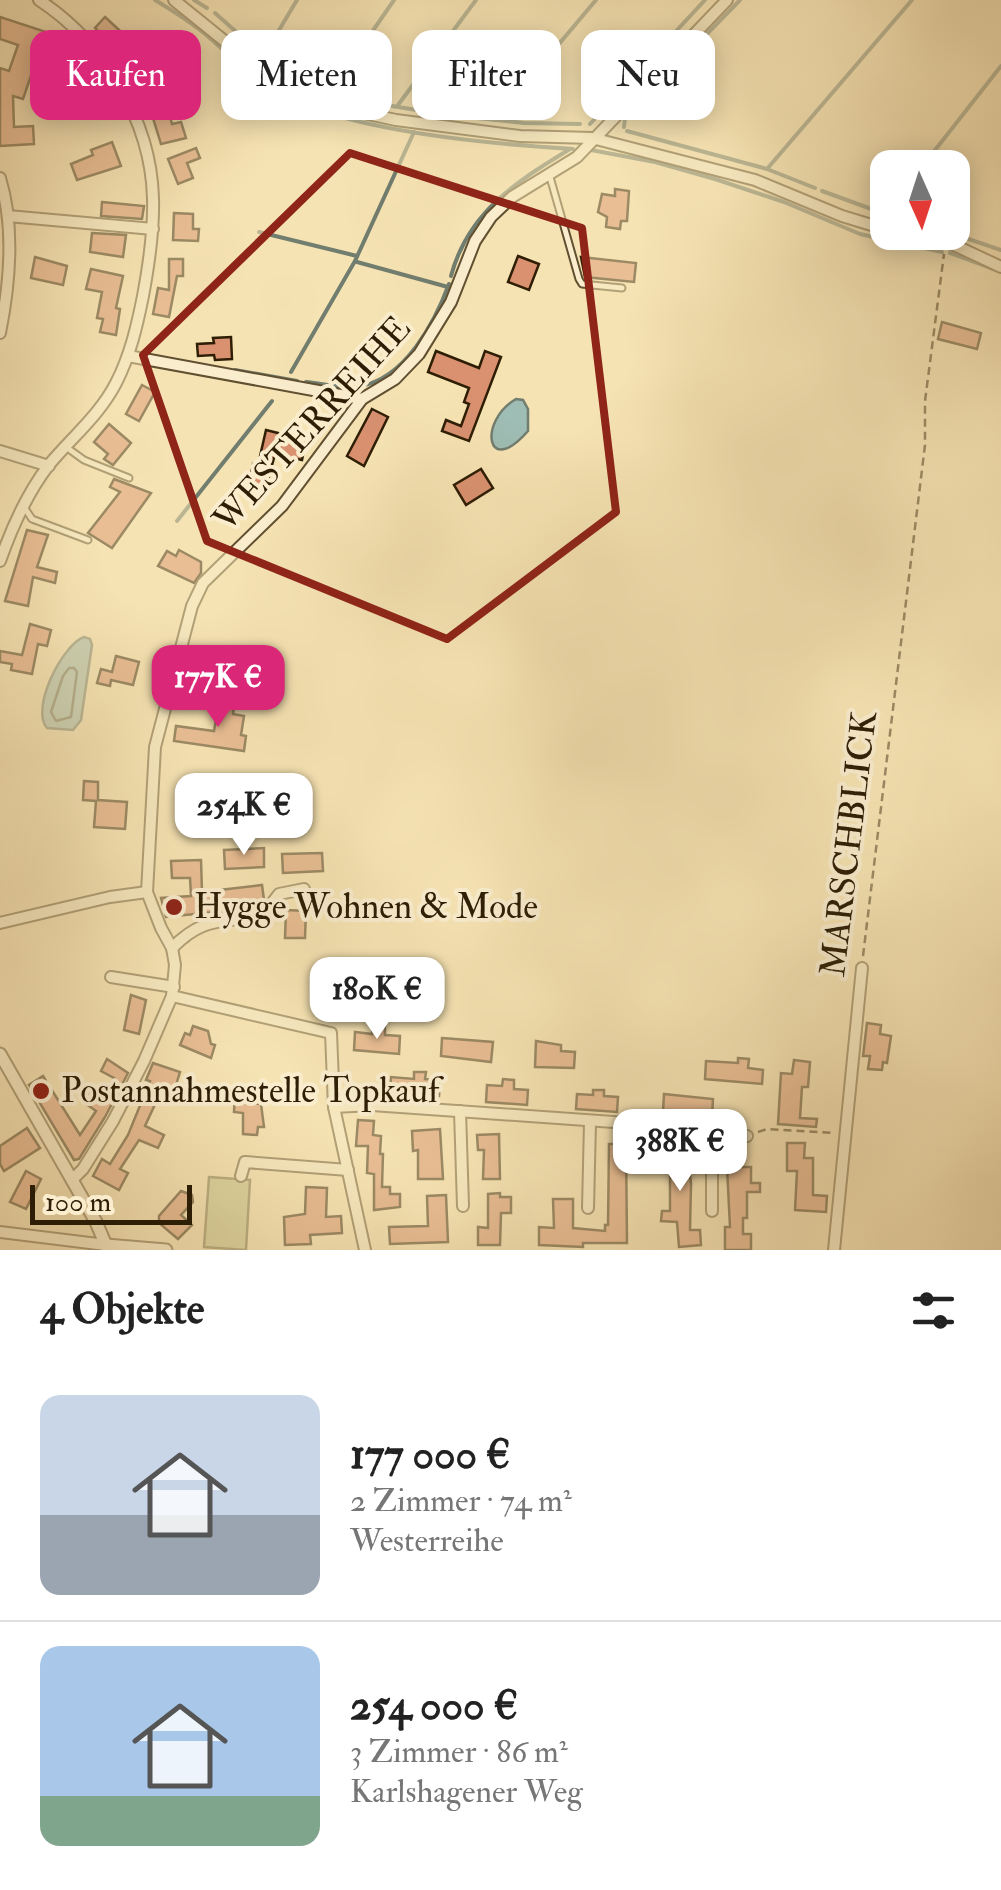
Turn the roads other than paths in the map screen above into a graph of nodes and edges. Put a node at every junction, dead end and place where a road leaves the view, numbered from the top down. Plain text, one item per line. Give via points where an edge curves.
1 (39, 0) edge
2 (174, 0) edge
3 (727, 0) edge
4 (592, 138) junction
5 (549, 174) junction
6 (0, 178) edge
7 (8, 216) junction
8 (870, 225) edge
9 (153, 229) junction
10 (963, 250) edge
11 (1001, 266) edge
12 (622, 288) dead end
13 (0, 333) edge
14 (128, 356) junction
15 (362, 399) junction
16 (66, 448) junction
17 (0, 451) edge
18 (49, 466) junction
19 (129, 478) dead end
20 (22, 504) junction
21 (88, 540) dead end
22 (0, 561) edge
23 (304, 889) dead end
24 (148, 892) junction
25 (0, 923) edge
26 (172, 948) junction
27 (862, 968) road end
28 (111, 977) dead end
29 (173, 991) junction
30 (0, 1054) edge
31 (334, 1107) junction
32 (460, 1111) junction
33 (590, 1122) junction
34 (712, 1129) junction
35 (747, 1136) road end
36 (348, 1170) junction
37 (242, 1176) dead end
38 (72, 1180) junction
39 (463, 1206) dead end
40 (588, 1208) dead end
41 (712, 1211) dead end
42 (0, 1232) edge
43 (107, 1248) edge
44 (166, 1250) edge
45 (366, 1250) edge
46 (834, 1250) edge

1 - 9 street via 95,47 136,120 148,161
2 - 4 street via 280,86 340,108 520,136
3 - 4 street, WESTERREIHE
4 - 5 street, WESTERREIHE
4 - 8 street via 755,180
5 - 12 lane via 582,284
5 - 15 street, WESTERREIHE via 491,217 419,354
6 - 7 street
7 - 9 street
7 - 13 street
9 - 14 street
10 - 11 street
14 - 15 street
14 - 16 street via 104,402
15 - 24 street, WESTERREIHE via 282,506 203,583 192,606 156,747
16 - 18 street
16 - 19 lane
17 - 18 street
18 - 20 street
20 - 21 lane via 32,520
20 - 22 street
23 - 26 street via 279,894 263,915 191,928
24 - 25 street
24 - 26 street, WESTERREIHE
26 - 29 street, WESTERREIHE
27 - 46 street, MARSCHBLICK
28 - 29 street
29 - 31 street via 331,1033
29 - 38 street, WESTERREIHE via 113,1121
30 - 38 street
31 - 32 street
31 - 36 street
32 - 33 street
32 - 39 street
33 - 34 street
33 - 40 street
34 - 35 street
34 - 41 street
36 - 37 street via 244,1162
36 - 45 street
38 - 43 street
42 - 43 street
43 - 44 street

